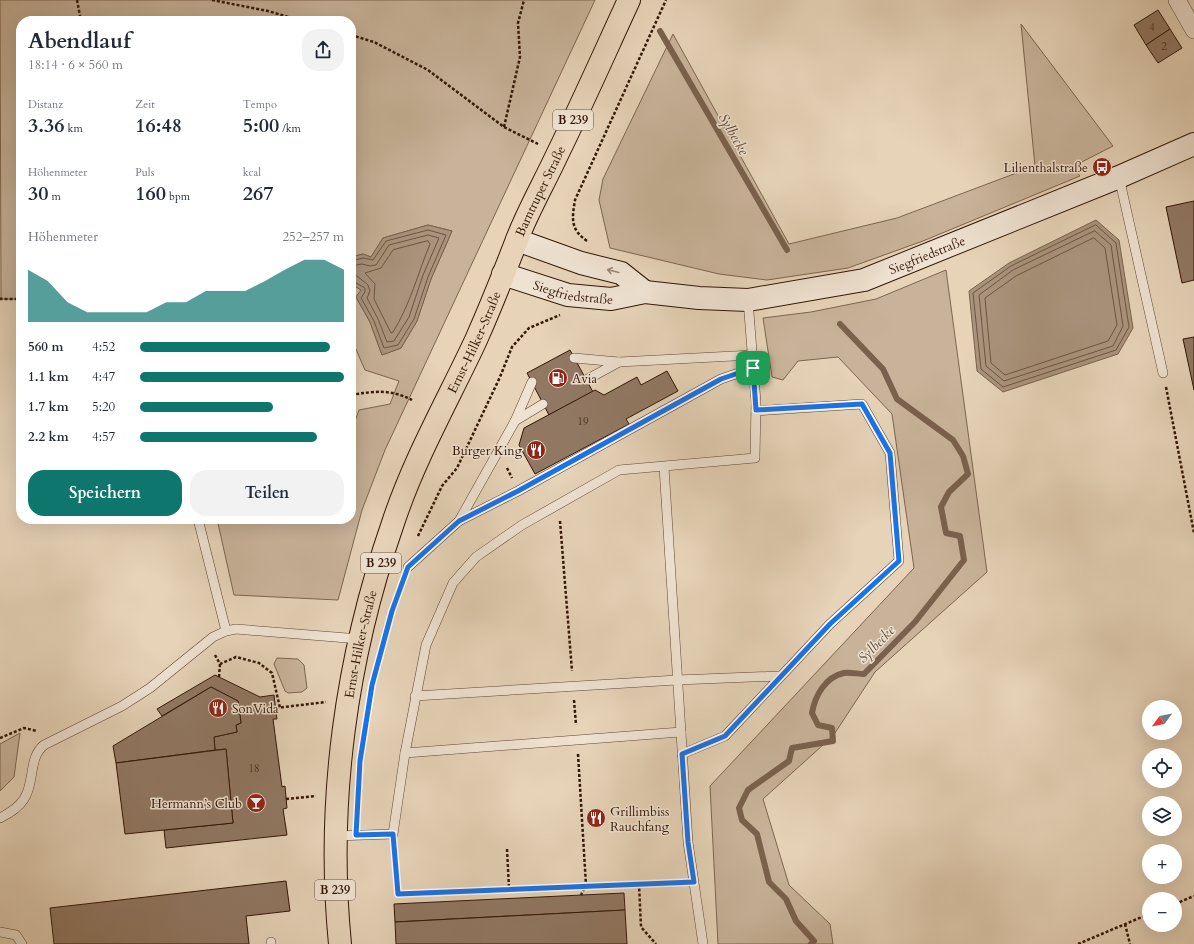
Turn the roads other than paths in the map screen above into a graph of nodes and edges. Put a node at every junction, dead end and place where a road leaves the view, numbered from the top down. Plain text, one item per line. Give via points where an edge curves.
1 (629, 0) edge
2 (1177, 0) edge
3 (1194, 30) edge
4 (1194, 144) edge
5 (1120, 176) junction
6 (517, 240) junction
7 (504, 274) junction
8 (645, 292) junction
9 (748, 300) junction
10 (753, 355) junction
11 (574, 358) dead end
12 (619, 362) junction
13 (753, 368) junction
14 (1163, 373) road end
15 (586, 380) dead end
16 (532, 382) dead end
17 (543, 404) dead end
18 (756, 410) junction
19 (515, 421) junction
20 (664, 467) junction
21 (459, 521) junction
22 (199, 524) edge
23 (408, 567) road end
24 (226, 631) junction
25 (360, 639) junction
26 (780, 676) junction
27 (677, 680) junction
28 (415, 696) junction
29 (681, 732) junction
30 (405, 752) junction
31 (682, 754) junction
32 (0, 818) edge
33 (335, 836) junction
34 (0, 932) edge
35 (22, 944) edge
36 (340, 944) edge
37 (703, 944) edge

1 - 6 main road, Barntruper Straße / B 239
2 - 3 street
4 - 5 street, Siegfriedstraße
5 - 9 street, Siegfriedstraße via 864,280
5 - 14 lane
6 - 7 main road, Barntruper Straße / B 239
8 -> 6 street, Siegfriedstraße via 621,273 581,263
7 - 8 street, Siegfriedstraße via 568,295 612,299
7 - 25 main road, Ernst-Hilker-Straße / B 239 via 393,522
8 - 9 street, Siegfriedstraße
9 - 10 lane
10 - 12 lane
10 - 13 lane
11 - 12 lane
12 - 15 lane
13 - 18 lane
13 - 21 lane via 721,379
16 - 19 lane
17 - 19 lane
18 - 20 lane via 755,458
18 - 26 lane via 862,404 890,453 895,503 899,561 830,624
19 - 21 lane
20 - 27 lane
20 - 28 lane via 619,470 522,525 476,557 453,583 426,645
21 - 23 lane
22 - 24 lane
24 - 25 lane via 236,629
24 - 32 lane via 213,637 150,688 122,706 44,745 36,753 24,800
25 - 33 main road, Ernst-Hilker-Straße / B 239 via 344,722
26 - 27 lane
26 - 31 lane via 725,736
27 - 28 lane
27 - 29 lane
28 - 30 lane
29 - 30 lane
29 - 31 lane
30 - 33 lane via 393,834
31 - 37 lane via 688,842
33 - 36 main road, Ernst-Hilker-Straße / B 239 via 335,894
34 - 35 lane via 16,935

